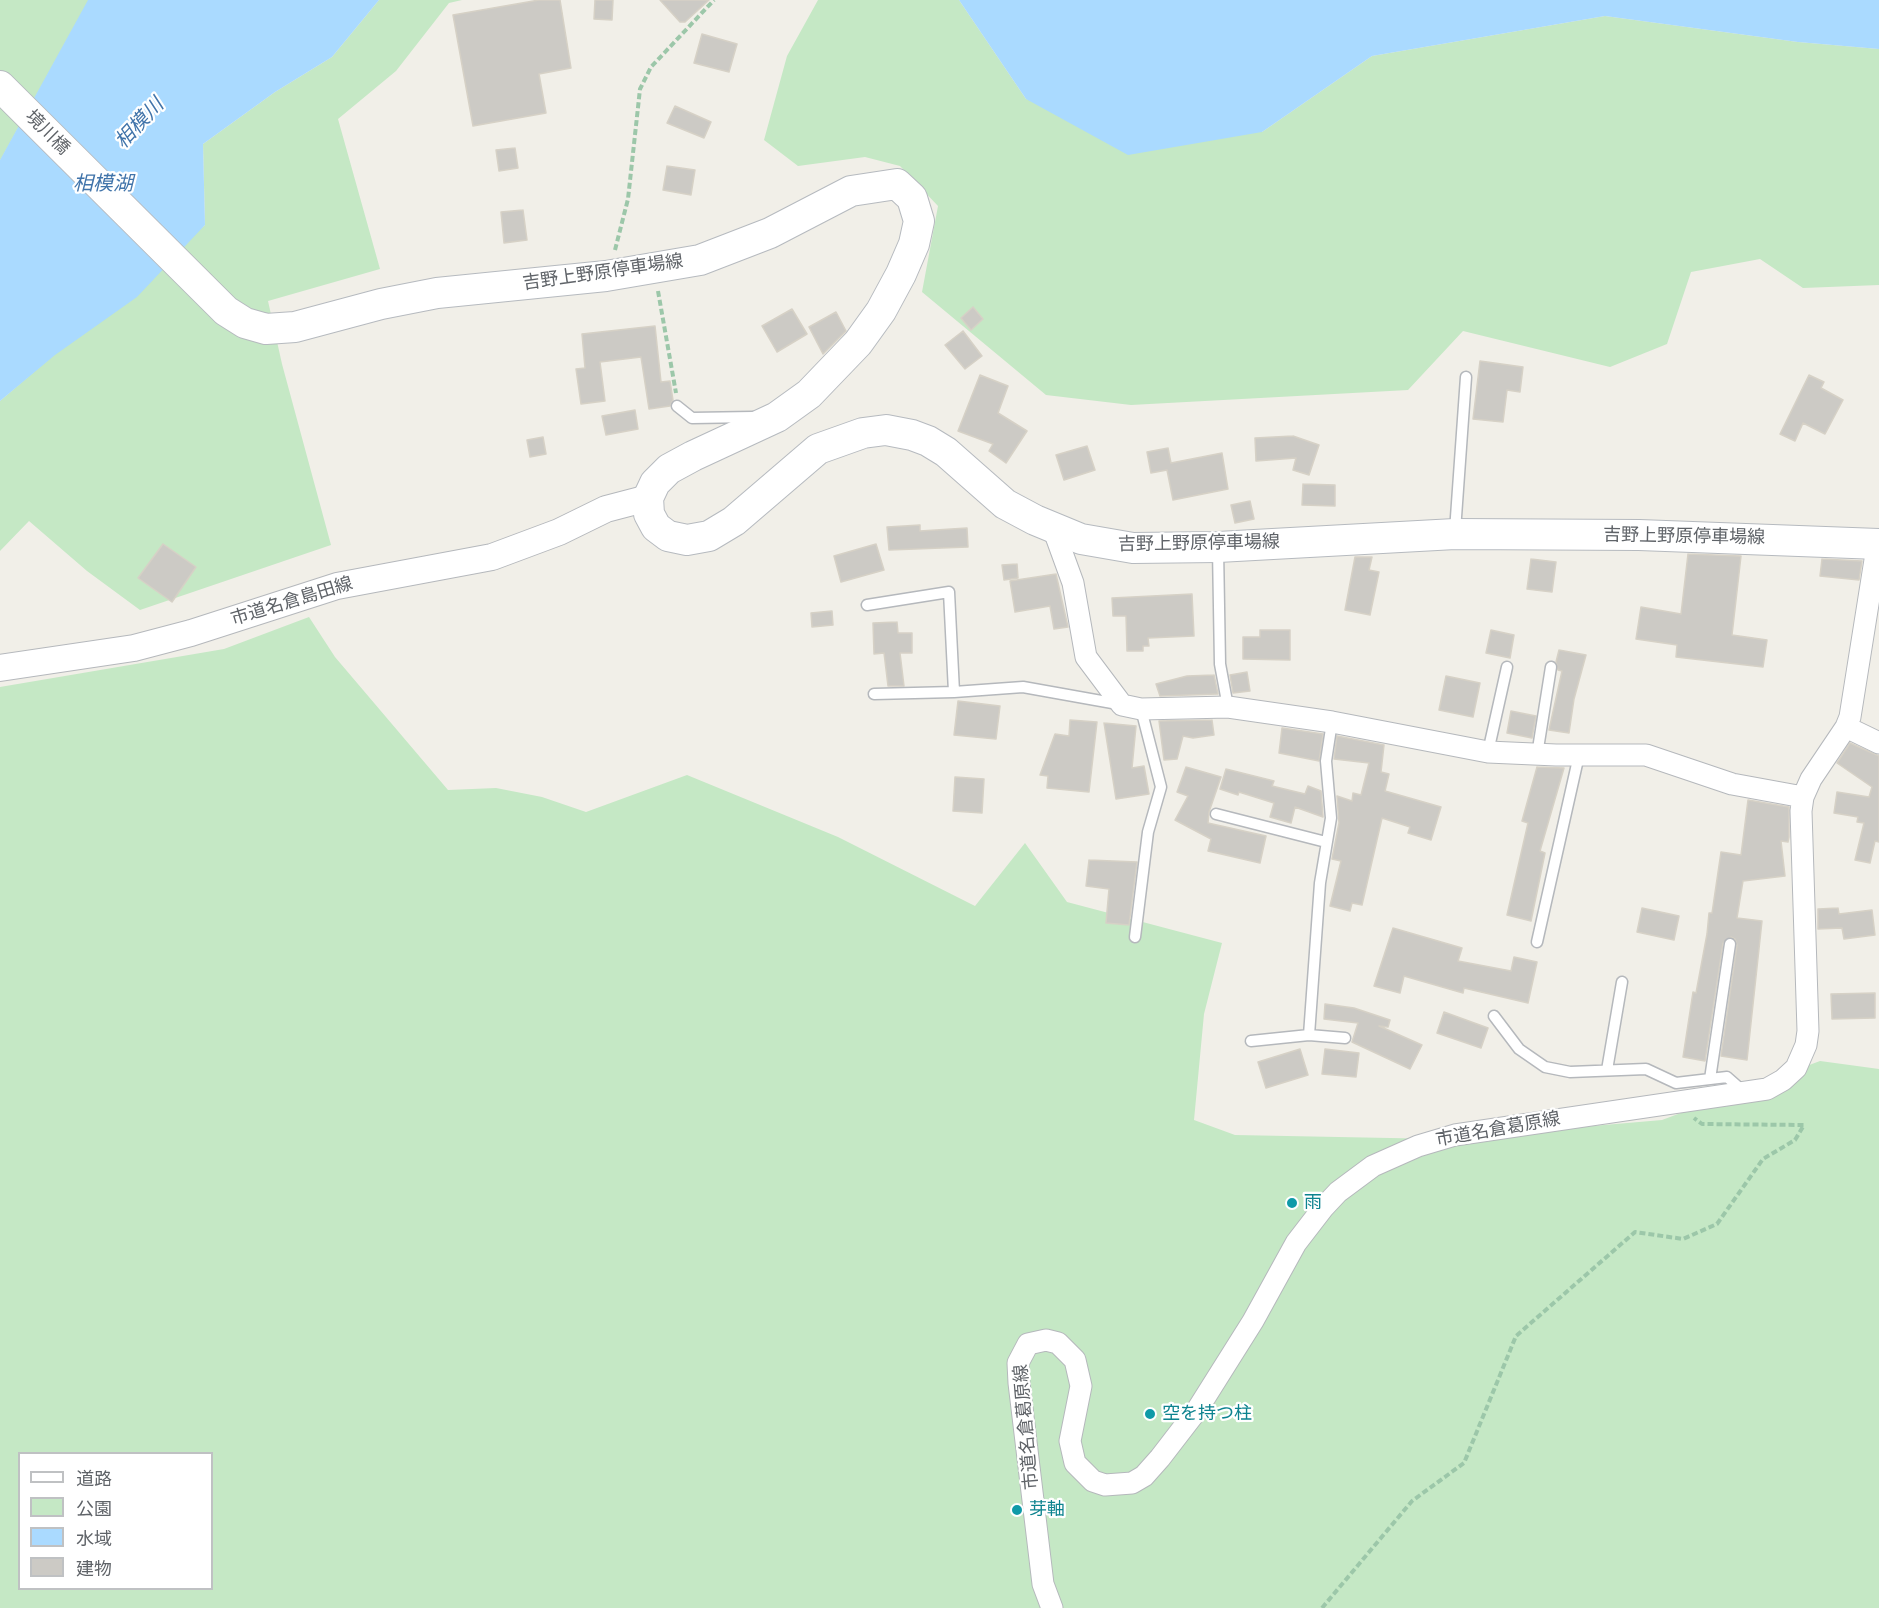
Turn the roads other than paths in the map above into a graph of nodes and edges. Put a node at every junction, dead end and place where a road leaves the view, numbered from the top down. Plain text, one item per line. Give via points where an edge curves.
1 (0, 86) edge
2 (196, 281) joint
3 (1466, 378) dead end
4 (677, 405) road end
5 (777, 417) junction
6 (648, 498) junction
7 (1053, 528) junction
8 (1455, 534) junction
9 (1877, 544) edge
10 (1218, 547) junction
11 (867, 604) dead end
12 (1508, 667) dead end
13 (1551, 667) dead end
14 (0, 668) edge
15 (954, 692) junction
16 (874, 694) dead end
17 (1132, 706) junction
18 (1228, 707) junction
19 (1332, 722) junction
20 (1846, 727) junction
21 (1879, 743) edge
22 (1488, 752) junction
23 (1537, 755) junction
24 (1579, 755) junction
25 (1803, 797) junction
26 (1216, 814) dead end
27 (1326, 842) junction
28 (1136, 937) dead end
29 (1537, 942) dead end
30 (1730, 944) dead end
31 (1622, 982) dead end
32 (1494, 1016) dead end
33 (1309, 1035) junction
34 (1345, 1038) dead end
35 (1251, 1041) dead end
36 (1607, 1070) junction
37 (1710, 1079) junction
38 (1745, 1093) junction
39 (1052, 1608) edge

1 - 2 main road, 境川橋
2 - 5 main road, 吉野上野原停車場線 via 226,311 245,323 266,329 295,327 437,293 654,270 700,260 770,233 851,191 897,184 912,198 919,221 901,274 880,311 834,370
3 - 8 lane
4 - 5 lane via 692,418
5 - 6 main road, 吉野上野原停車場線 via 669,469 655,483
6 - 7 main road, 吉野上野原停車場線 via 652,521 668,536 687,540 709,536 734,521 818,449 852,436 886,430 928,441 1005,504
6 - 14 street, 市道名倉島田線 via 606,509 492,557 336,586 134,648
7 - 10 main road, 吉野上野原停車場線 via 1103,544 1133,548
7 - 17 street via 1073,583 1086,657
8 - 9 main road, 吉野上野原停車場線 via 1640,535
8 - 10 main road, 吉野上野原停車場線
9 - 20 street, 市道名倉葛原線
10 - 18 lane via 1220,664
11 - 15 lane via 949,592
12 - 22 lane
13 - 23 lane
15 - 16 lane
15 - 17 lane via 1023,687
17 - 18 street
17 - 28 lane via 1161,787 1148,832
18 - 19 street
19 - 22 street
19 - 27 lane via 1326,761 1331,818
20 - 21 street
20 - 25 street, 市道名倉葛原線
22 - 23 street
23 - 24 street
24 - 25 street via 1646,755 1732,784
24 - 29 lane
25 - 38 street, 市道名倉葛原線 via 1800,827 1806,1045 1796,1068 1784,1080 1767,1089
26 - 27 lane
27 - 33 lane
30 - 37 lane
31 - 36 lane
32 - 36 lane via 1519,1049 1545,1067 1570,1072
33 - 34 lane
33 - 35 lane
36 - 37 lane via 1646,1069 1676,1083
37 - 38 lane via 1728,1077
38 - 39 street, 市道名倉葛原線 via 1455,1135 1393,1156 1354,1178 1323,1208 1296,1244 1197,1410 1144,1476 1131,1484 1105,1485 1093,1481 1076,1463 1071,1441 1081,1386 1075,1360 1058,1343 1046,1340 1028,1344 1018,1363 1019,1383 1043,1584

